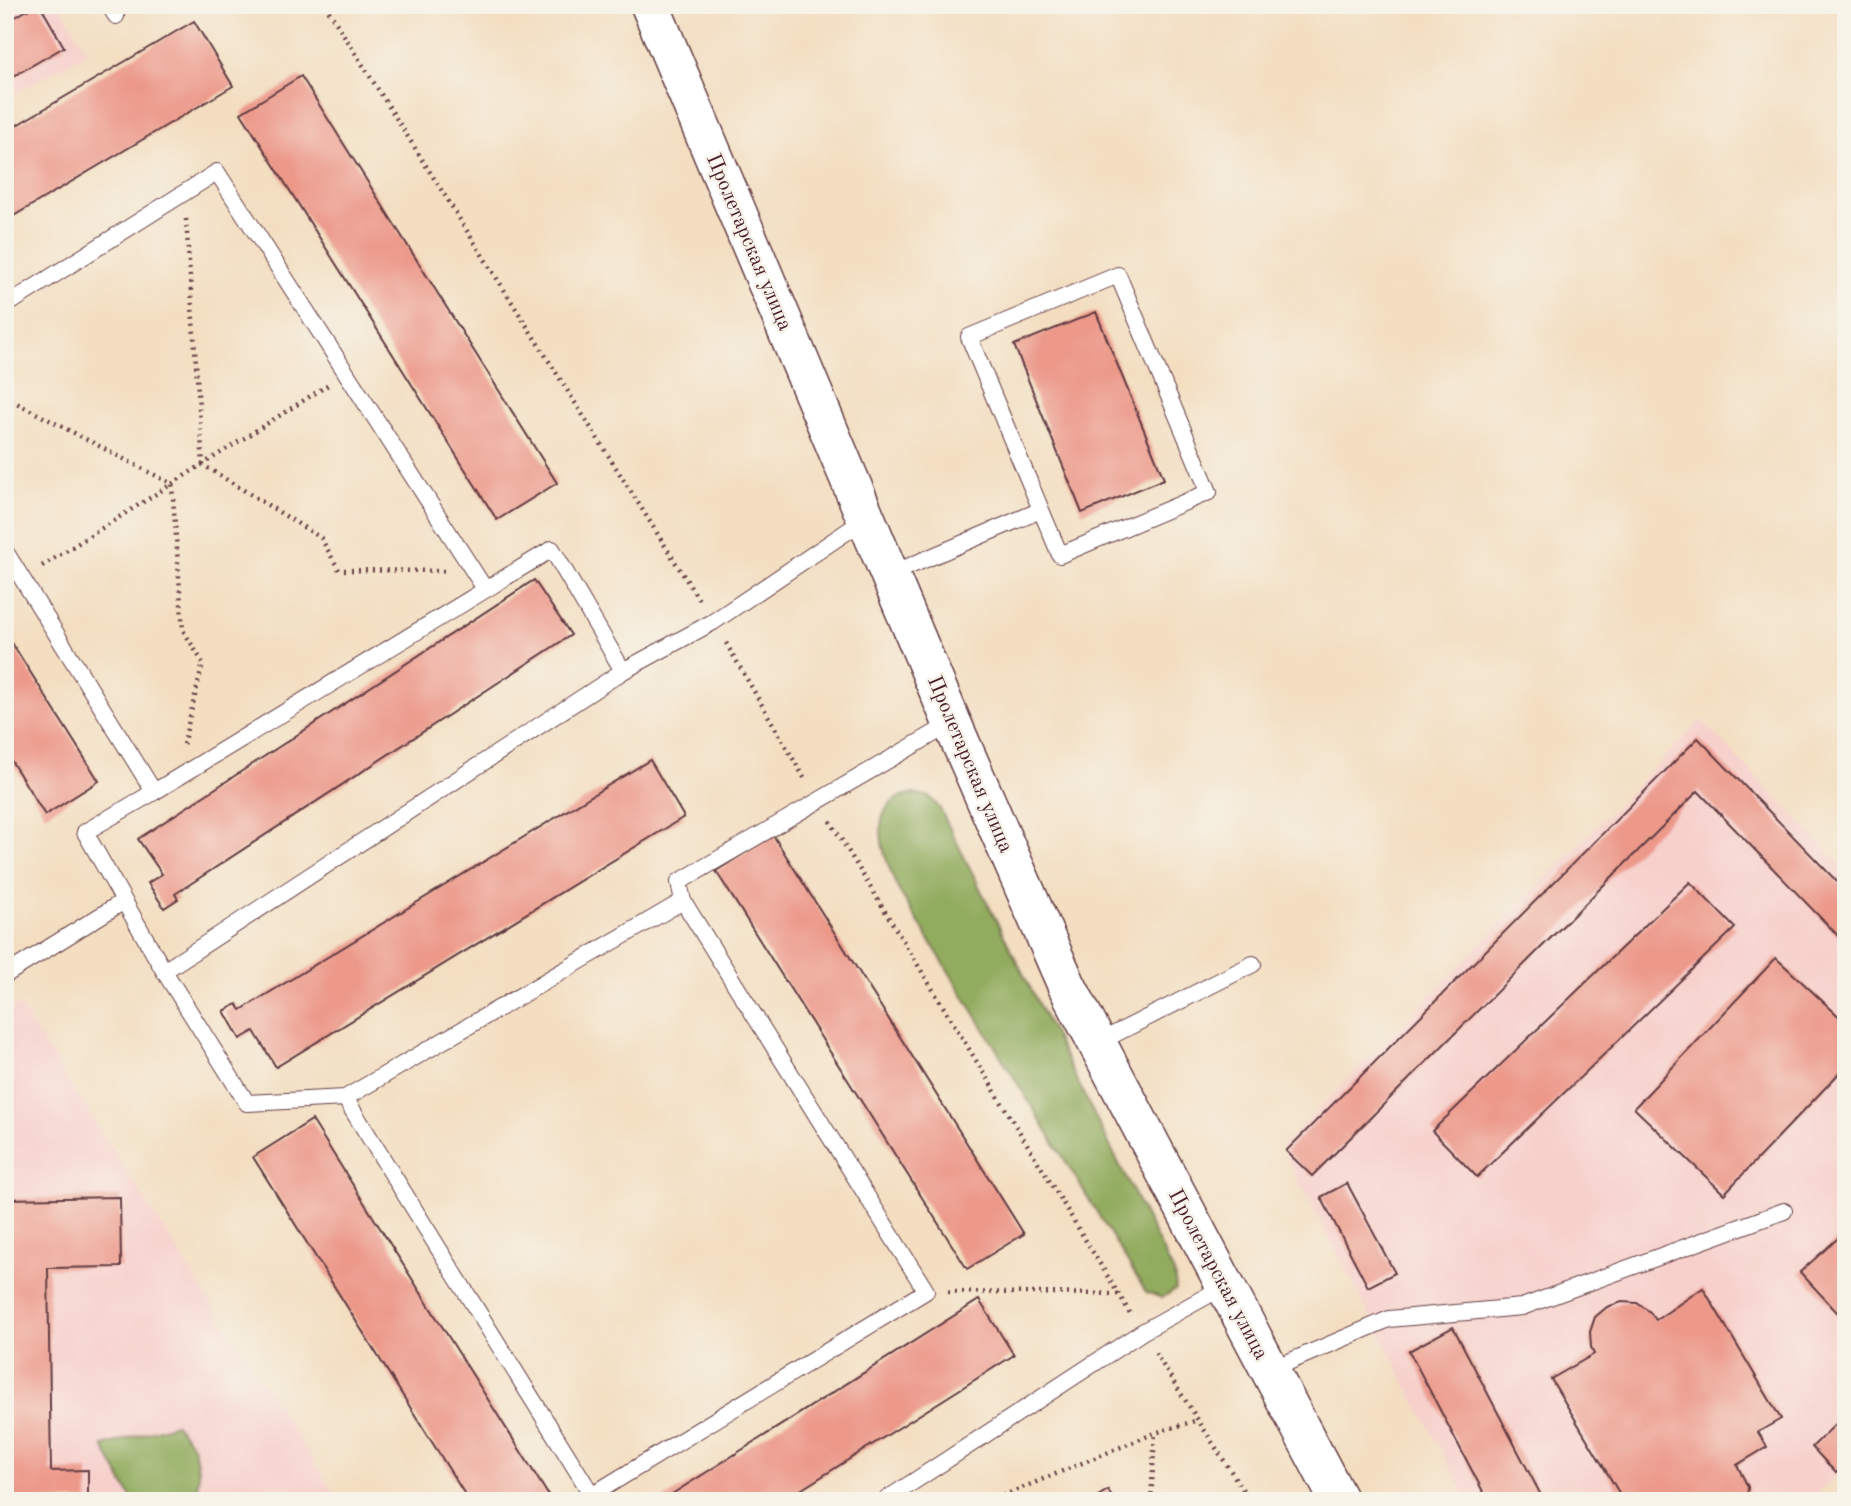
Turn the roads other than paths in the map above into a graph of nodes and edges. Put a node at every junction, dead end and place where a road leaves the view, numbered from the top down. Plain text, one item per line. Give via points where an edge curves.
1 (650, 5) edge
2 (5, 306) edge
3 (1041, 510) junction
4 (867, 518) junction
5 (5, 551) edge
6 (891, 574) junction
7 (485, 589) junction
8 (623, 671) junction
9 (953, 723) junction
10 (154, 792) junction
11 (124, 901) junction
12 (683, 901) junction
13 (1253, 964) dead end
14 (164, 971) junction
15 (5, 975) edge
16 (1097, 1042) junction
17 (345, 1098) junction
18 (1784, 1210) dead end
19 (1225, 1286) junction
20 (1270, 1370) junction
21 (884, 1501) edge
22 (1339, 1501) edge

1 - 4 street, Пролетарская улица
2 - 7 lane via 217,173
3 - 3 lane via 969,337 1118,275 1209,492 1060,555
3 - 6 lane
4 - 6 street, Пролетарская улица
4 - 8 lane via 713,622
5 - 10 lane
6 - 9 street, Пролетарская улица
7 - 8 lane via 551,549
7 - 10 lane
8 - 14 lane
9 - 12 lane via 679,882
9 - 16 street, Пролетарская улица via 1067,986
10 - 11 lane via 85,832
11 - 14 lane
11 - 15 lane
12 - 17 lane
12 - 17 lane via 926,1291 592,1495
13 - 16 lane
14 - 17 lane via 247,1104
16 - 19 street, Пролетарская улица
18 - 20 lane via 1522,1307 1389,1319
19 - 20 street, Пролетарская улица
19 - 21 lane via 1142,1332
20 - 22 street, Пролетарская улица

